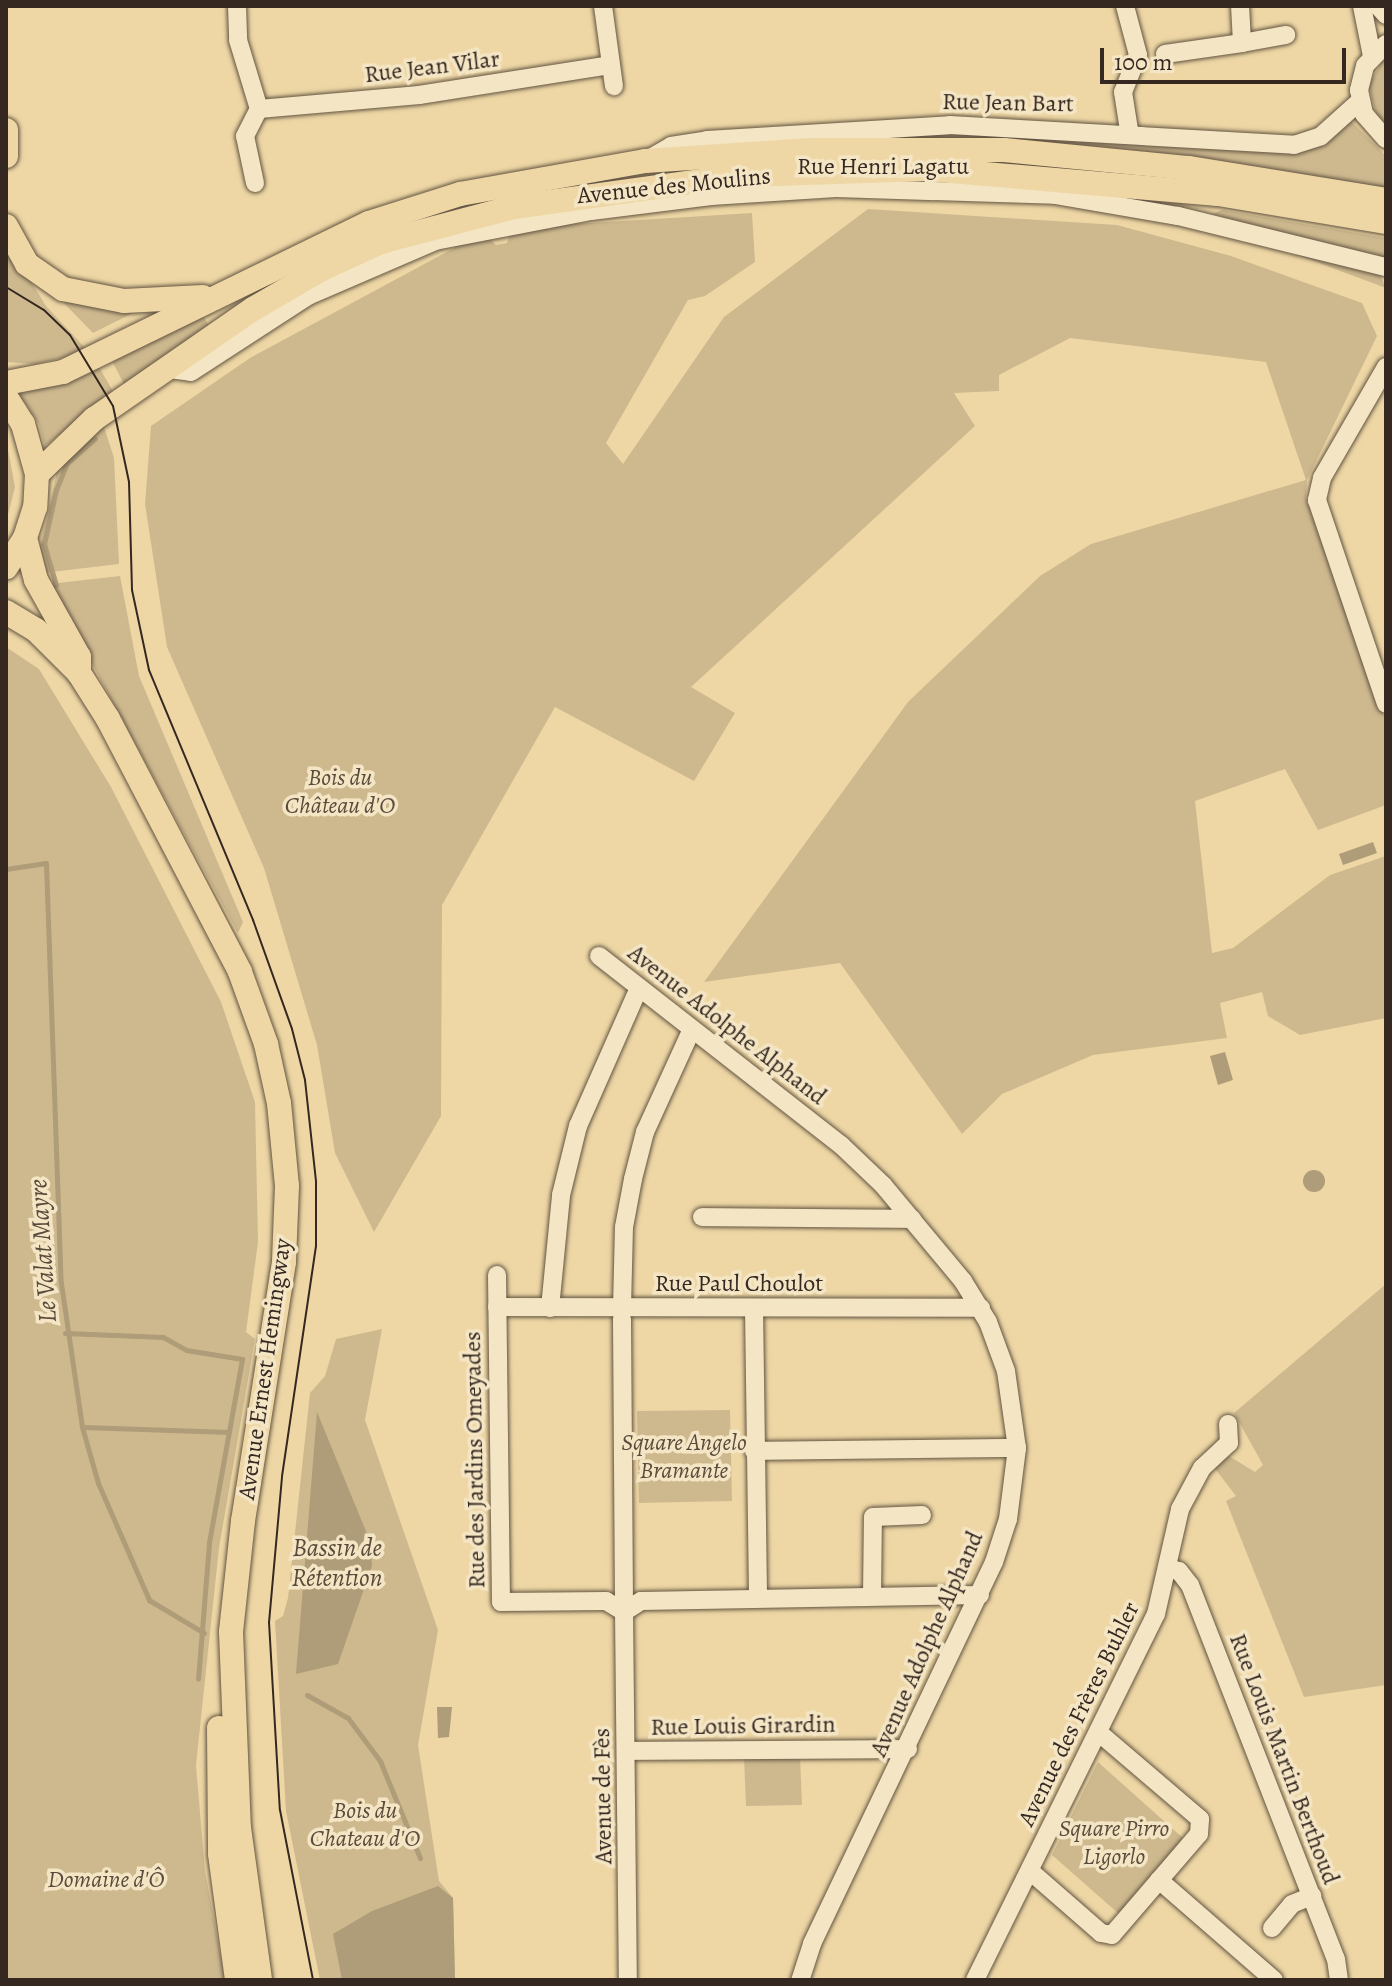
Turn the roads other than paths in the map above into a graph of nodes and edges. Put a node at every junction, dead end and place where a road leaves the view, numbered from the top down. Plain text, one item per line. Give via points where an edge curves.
1 (237, 6) edge
2 (603, 6) edge
3 (1125, 6) edge
4 (1240, 6) edge
5 (1362, 6) edge
6 (1378, 6) edge
7 (1386, 15) edge
8 (1286, 35) dead end
9 (1242, 43) junction
10 (1379, 50) edge
11 (1165, 54) dead end
12 (610, 65) junction
13 (614, 86) dead end
14 (1360, 101) junction
15 (259, 109) junction
16 (6, 130) edge
17 (1129, 131) junction
18 (1386, 139) edge
19 (6, 156) edge
20 (645, 161) junction
21 (255, 183) dead end
22 (1386, 200) edge
23 (1386, 222) edge
24 (6, 226) edge
25 (1386, 267) edge
26 (213, 299) junction
27 (1386, 367) edge
28 (170, 369) junction
29 (6, 383) edge
30 (6, 397) edge
31 (37, 474) junction
32 (25, 538) junction
33 (6, 567) edge
34 (6, 612) edge
35 (79, 673) junction
36 (1386, 704) edge
37 (599, 956) dead end
38 (639, 988) junction
39 (692, 1029) junction
40 (702, 1217) dead end
41 (912, 1219) junction
42 (497, 1275) dead end
43 (497, 1307) junction
44 (550, 1308) junction
45 (754, 1308) junction
46 (981, 1308) junction
47 (622, 1314) junction
48 (1228, 1424) dead end
49 (1017, 1448) junction
50 (754, 1451) junction
51 (922, 1515) dead end
52 (1167, 1568) junction
53 (872, 1595) junction
54 (980, 1595) junction
55 (758, 1596) junction
56 (624, 1606) junction
57 (231, 1632) junction
58 (1098, 1732) junction
59 (908, 1749) junction
60 (626, 1751) junction
61 (1030, 1871) junction
62 (1159, 1880) junction
63 (1312, 1896) junction
64 (1272, 1928) dead end
65 (237, 1980) edge
66 (260, 1980) edge
67 (628, 1980) edge
68 (800, 1980) edge
69 (975, 1980) edge
70 (1274, 1980) edge
71 (1339, 1980) edge

1 - 15 street via 238,40
2 - 12 street
3 - 17 street via 1138,55 1123,92
4 - 9 street
5 - 10 street
6 - 7 street
8 - 9 street
9 - 11 street
10 - 14 street via 1361,78
12 - 13 street
12 - 15 street, Rue Jean Vilar via 419,95
14 - 17 street, Rue Jean Bart via 1321,136 1294,145
14 - 18 street via 1370,125
15 - 21 street via 245,136
16 - 19 main road
17 - 20 street, Rue Jean Bart via 950,125 810,131 671,146
20 - 22 main road, Avenue des Moulins via 811,150 1004,150 1189,168
20 - 26 main road, Avenue des Moulins via 460,194 369,223
23 - 28 main road, Avenue des Moulins via 1218,194 927,169 745,175 646,185 463,217 381,242 253,309
24 - 26 main road via 27,264 63,289 124,301 192,294
25 - 28 street, Rue Henri Lagatu via 1178,216 1055,195 836,188 711,196 591,211 435,241 308,296 191,372
26 - 29 main road, Avenue des Moulins via 63,372
27 - 36 street via 1322,478 1317,500
28 - 31 main road, Avenue des Moulins via 72,436
30 - 31 main road via 23,424
31 - 32 main road via 35,507
32 - 33 main road
32 - 35 main road, Avenue Ernest Hemingway via 36,580 79,657
34 - 35 main road, Avenue Ernest Hemingway via 36,630
35 - 57 main road, Avenue Ernest Hemingway via 222,930 258,1018 279,1103 287,1186 284,1262
37 - 38 street, Avenue Adolphe Alphand
38 - 39 street, Avenue Adolphe Alphand
38 - 44 street via 578,1126 561,1195
39 - 41 street, Avenue Adolphe Alphand via 841,1145
39 - 47 street, Avenue de Fès via 645,1132 633,1179 624,1227
40 - 41 street
41 - 46 street, Avenue Adolphe Alphand
42 - 43 street, Rue des Jardins Omeyades
43 - 44 street, Rue Paul Choulot
43 - 56 street, Rue des Jardins Omeyades via 501,1602 606,1601
44 - 47 street, Rue Paul Choulot
45 - 46 street, Rue Paul Choulot
45 - 47 street, Rue Paul Choulot
45 - 50 street
46 - 49 street, Avenue Adolphe Alphand via 1006,1371
47 - 56 street, Avenue de Fès
48 - 52 street, Avenue des Frères Buhler via 1229,1443 1202,1468 1180,1509
49 - 50 street
49 - 54 street, Avenue Adolphe Alphand via 1008,1519
50 - 55 street
51 - 53 street via 873,1517
52 - 58 street, Avenue des Frères Buhler via 1156,1614
52 - 63 street, Rue Louis Martin Berthoud via 1179,1571 1190,1585
53 - 54 street
53 - 55 street
54 - 59 street, Avenue Adolphe Alphand
55 - 56 street
56 - 60 street, Avenue de Fès
57 - 65 main road, Avenue Ernest Hemingway via 222,1656 218,1771 220,1854
57 - 66 main road, Avenue Ernest Hemingway via 239,1828
58 - 61 street, Avenue des Frères Buhler
58 - 62 street via 1200,1819 1199,1834
59 - 60 street, Rue Louis Girardin
59 - 68 street, Avenue Adolphe Alphand via 812,1944
60 - 67 street, Avenue de Fès
61 - 62 street via 1101,1933 1112,1935
61 - 69 street, Avenue des Frères Buhler
62 - 70 street
63 - 64 street via 1292,1904
63 - 71 street, Rue Louis Martin Berthoud

